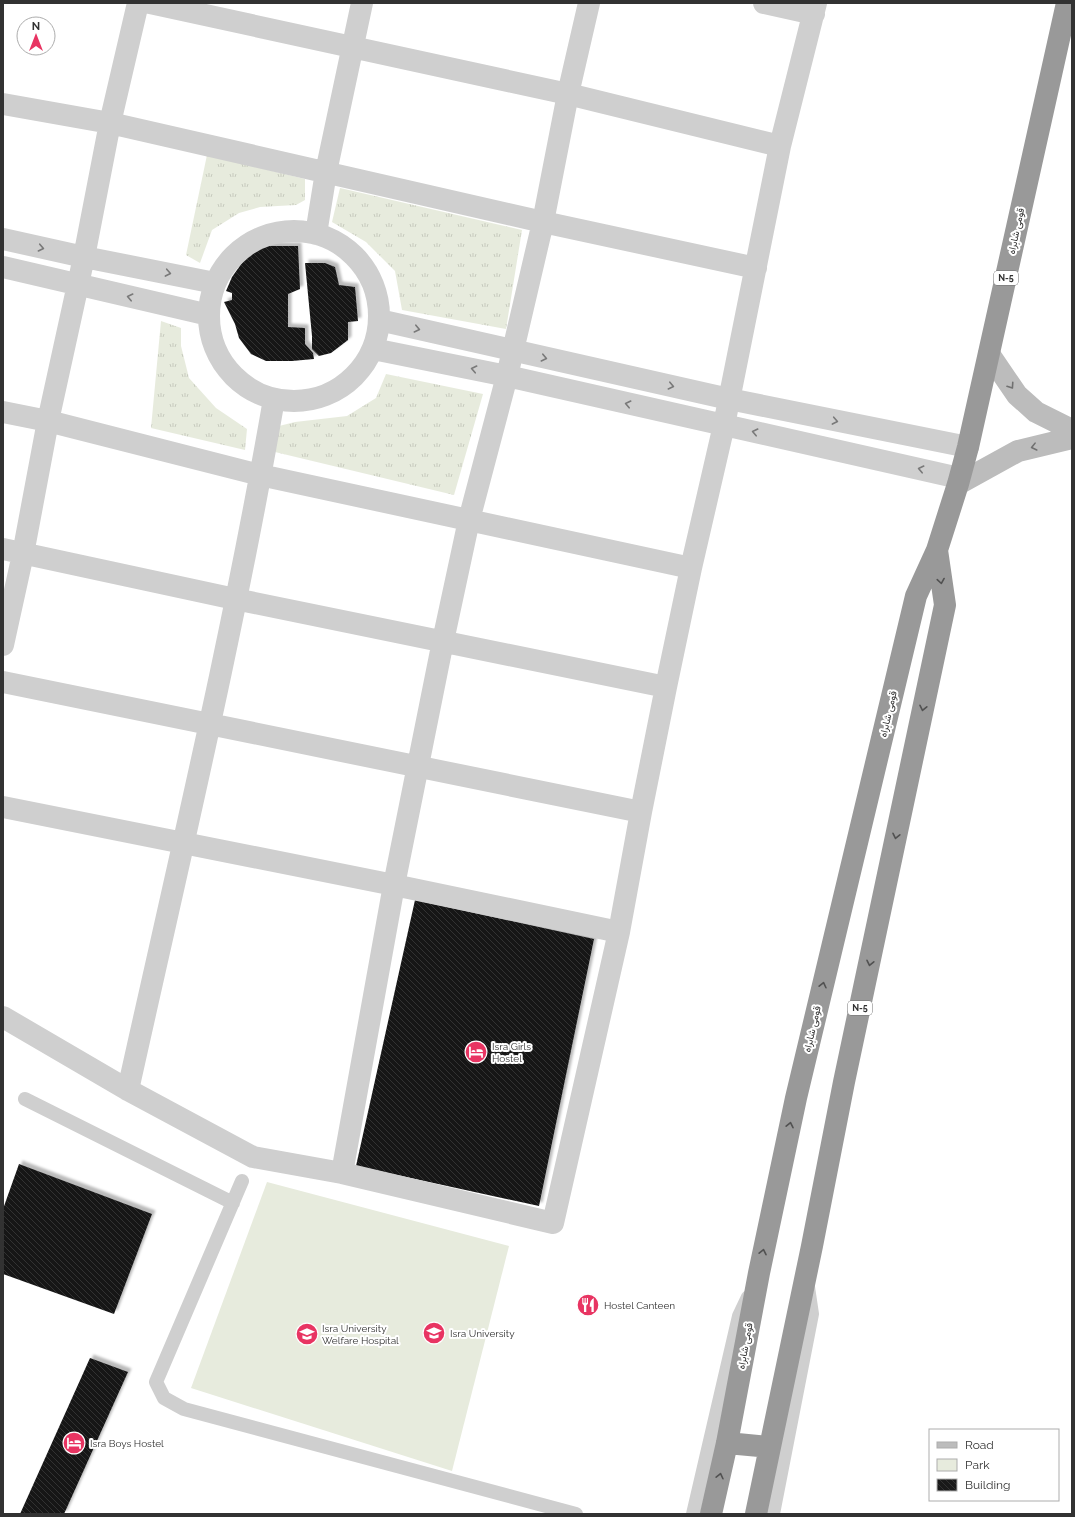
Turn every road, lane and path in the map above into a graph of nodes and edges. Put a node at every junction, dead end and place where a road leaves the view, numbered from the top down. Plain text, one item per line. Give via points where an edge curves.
1 (138, 3) edge
2 (150, 3) edge
3 (362, 3) edge
4 (589, 3) edge
5 (764, 3) edge
6 (1067, 3) edge
7 (815, 8) edge
8 (353, 48) junction
9 (568, 94) junction
10 (3, 104) edge
11 (110, 123) junction
12 (780, 146) junction
13 (326, 172) junction
14 (543, 222) junction
15 (316, 234) junction
16 (3, 239) edge
17 (84, 257) junction
18 (3, 267) edge
19 (756, 268) junction
20 (215, 282) junction
21 (78, 285) junction
22 (209, 315) junction
23 (379, 320) junction
24 (373, 348) junction
25 (512, 351) junction
26 (989, 354) junction
27 (507, 376) junction
28 (274, 399) junction
29 (729, 399) junction
30 (3, 412) edge
31 (48, 421) junction
32 (724, 425) junction
33 (1072, 430) edge
34 (1072, 438) edge
35 (968, 447) junction
36 (260, 475) junction
37 (958, 481) junction
38 (469, 520) junction
39 (936, 550) junction
40 (13, 552) edge
41 (691, 568) junction
42 (235, 599) junction
43 (443, 641) junction
44 (3, 645) edge
45 (3, 682) edge
46 (666, 687) junction
47 (209, 724) junction
48 (418, 767) junction
49 (3, 806) edge
50 (641, 812) junction
51 (182, 842) junction
52 (394, 885) junction
53 (619, 932) junction
54 (3, 1017) edge
55 (128, 1090) junction
56 (25, 1099) dead end
57 (342, 1174) junction
58 (242, 1181) dead end
59 (233, 1203) junction
60 (759, 1273) junction
61 (806, 1275) junction
62 (728, 1443) junction
63 (770, 1447) junction
64 (576, 1514) edge
65 (693, 1514) edge
66 (711, 1514) edge
67 (756, 1514) edge
68 (773, 1514) edge

1 - 11 street
2 - 8 street
3 - 8 street
4 - 9 street
5 - 7 street
6 - 26 highway, قومی شاہراہ / N-5
7 - 12 street
8 - 9 street
8 - 13 street
9 - 12 street
9 - 14 street
10 - 11 street
11 - 13 street
11 - 17 street
12 - 19 street
13 - 14 street
13 - 15 street
14 - 19 street
14 - 25 street
15 - 20 street via 292,231 262,237 246,245 228,262
15 - 23 street via 342,246 363,266 376,291
16 -> 17 street
17 -> 20 street
17 - 21 street
18 - 21 street
19 - 29 street
20 - 22 street
22 -> 21 street
21 - 31 street
22 - 28 street via 212,339 221,361 237,379 257,393
23 - 24 street
23 -> 25 street
27 -> 24 street
24 - 28 street via 361,368 345,384 325,395 303,400
25 - 27 street
25 -> 29 street
26 -> 33 main road via 1017,395 1036,412
26 - 35 highway, قومی شاہراہ / N-5
32 -> 27 street
27 - 38 street
28 - 36 street
29 - 32 street
29 -> 35 street
30 - 31 street
31 - 36 street
31 - 40 street
37 -> 32 street
32 - 41 street
34 -> 37 main road via 1018,451
35 - 37 highway, قومی شاہراہ / N-5
36 - 38 street
36 - 42 street
37 - 39 highway, قومی شاہراہ / N-5
38 - 41 street
38 - 43 street
60 -> 39 highway, قومی شاہراہ / N-5 via 798,1090 916,596
39 -> 61 highway, قومی شاہراہ / N-5 via 945,606
40 - 42 street
40 - 44 street
41 - 46 street
42 - 43 street
42 - 47 street
43 - 46 street
43 - 48 street
45 - 47 street
46 - 50 street
47 - 48 street
47 - 51 street
48 - 50 street
48 - 52 street
49 - 51 street
50 - 53 street
51 - 52 street
51 - 55 street
52 - 53 street
52 - 57 street
53 - 57 street via 553,1223
54 - 55 street
55 - 57 street via 253,1157
56 - 59 lane
58 - 59 lane
59 - 64 lane via 156,1382 164,1398 184,1409
60 - 62 highway, قومی شاہراہ / N-5
60 - 65 lane via 739,1316
61 - 63 highway, قومی شاہراہ / N-5
61 - 68 lane via 812,1314
62 - 63 highway
66 -> 62 highway, قومی شاہراہ / N-5
63 - 67 highway, قومی شاہراہ / N-5

